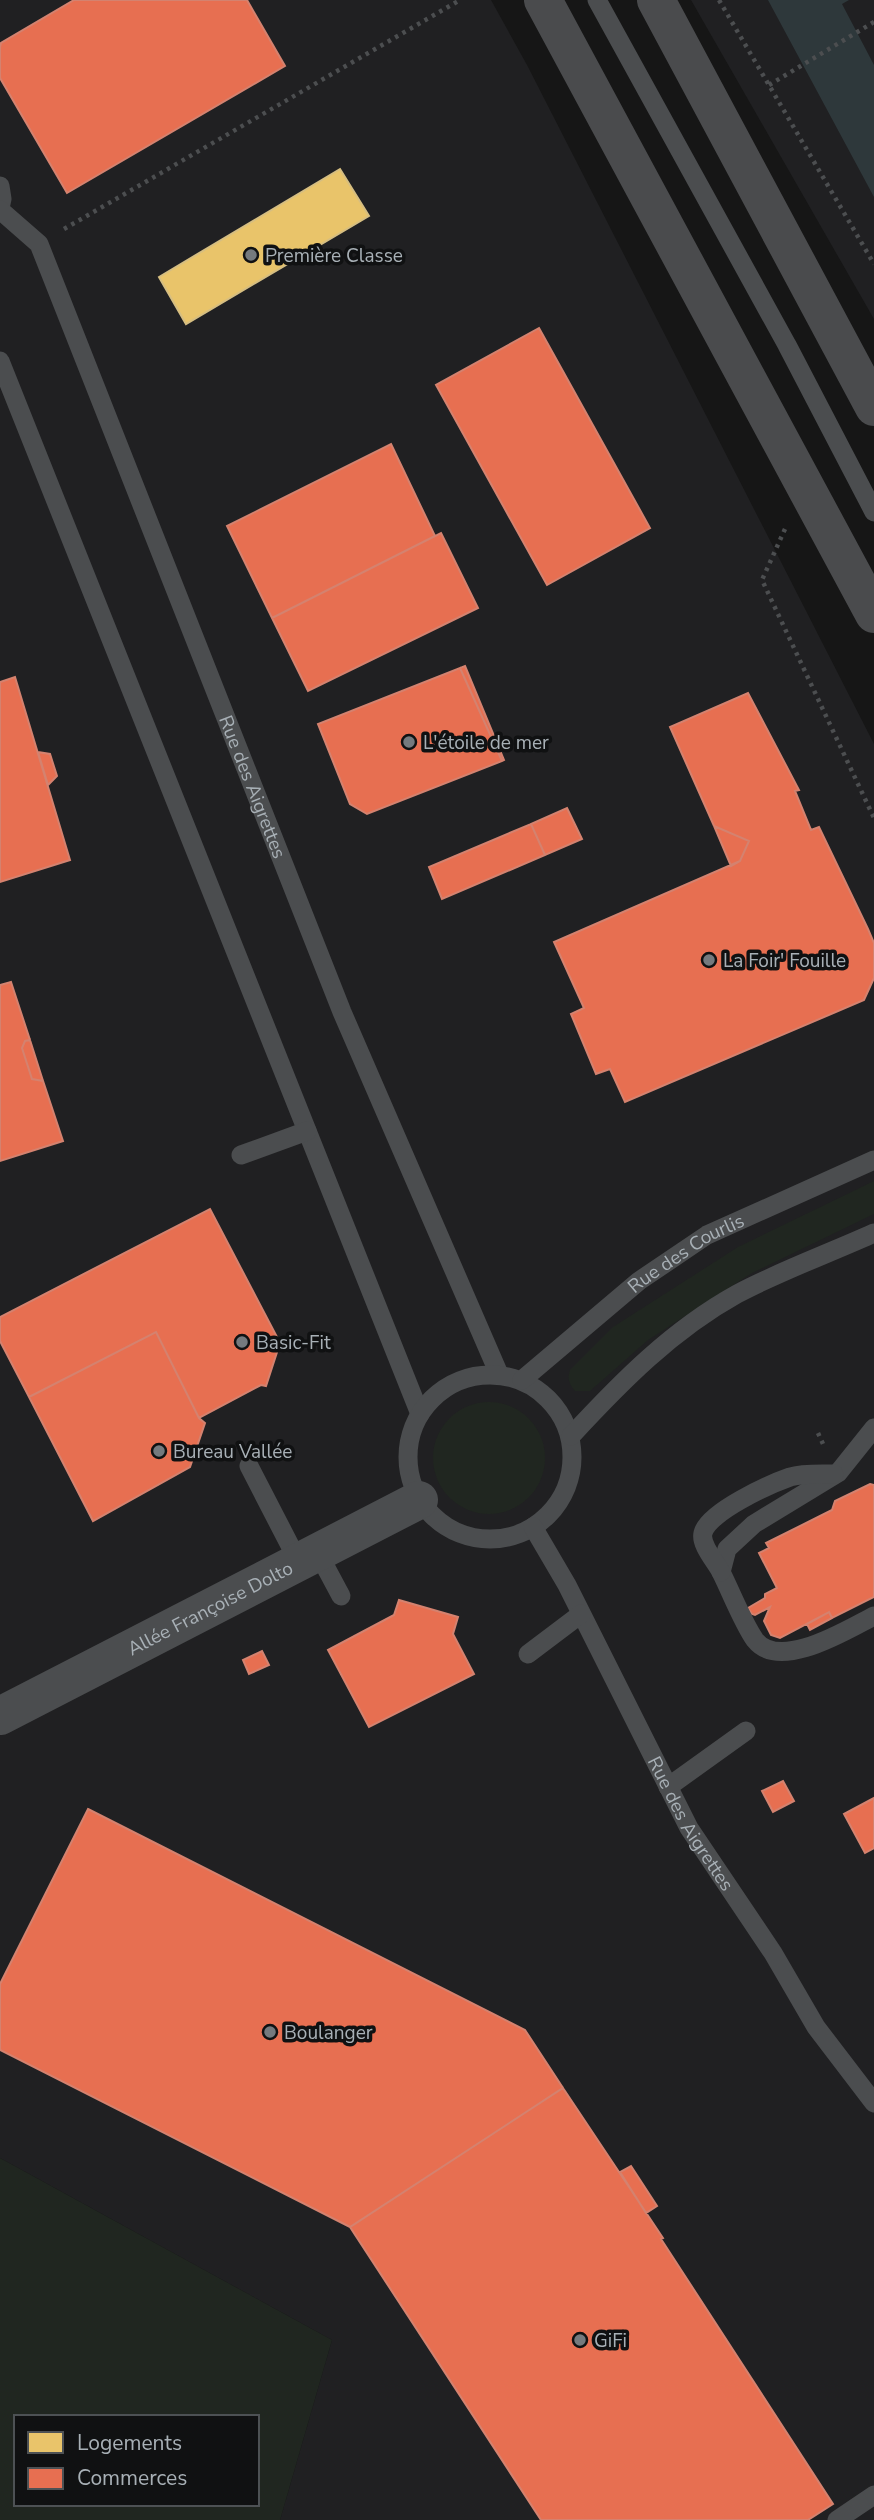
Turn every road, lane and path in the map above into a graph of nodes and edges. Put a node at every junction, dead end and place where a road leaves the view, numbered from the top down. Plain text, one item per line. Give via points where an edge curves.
1 (460, 0) edge
2 (543, 0) edge
3 (597, 0) edge
4 (656, 0) edge
5 (719, 0) edge
6 (874, 22) edge
7 (769, 85) junction
8 (0, 186) edge
9 (0, 209) edge
10 (39, 244) junction
11 (874, 264) edge
12 (0, 361) edge
13 (874, 407) edge
14 (874, 512) edge
15 (790, 518) dead end
16 (874, 614) edge
17 (874, 818) edge
18 (307, 1131) junction
19 (241, 1155) dead end
20 (874, 1160) edge
21 (874, 1233) edge
22 (499, 1374) junction
23 (522, 1380) junction
24 (420, 1414) junction
25 (874, 1428) edge
26 (570, 1436) junction
27 (249, 1466) dead end
28 (838, 1473) junction
29 (419, 1500) junction
30 (533, 1527) junction
31 (309, 1558) junction
32 (721, 1572) junction
33 (341, 1596) dead end
34 (581, 1614) junction
35 (874, 1616) edge
36 (528, 1654) dead end
37 (0, 1716) edge
38 (746, 1731) dead end
39 (668, 1787) junction
40 (874, 2103) edge
41 (874, 2495) edge
42 (837, 2520) edge

1 - 10 path
2 - 16 main road
3 - 14 lane
4 - 13 main road
5 - 7 path
6 - 7 path
7 - 11 path
8 - 9 lane
9 - 10 lane, Rue des Aigrettes
10 - 22 lane, Rue des Aigrettes via 342,1012
12 - 18 lane
15 - 17 path via 762,580
18 - 19 lane
18 - 24 lane
20 - 23 lane, Rue des Courlis via 707,1235 639,1281
21 - 26 lane via 738,1294 676,1334 621,1381
22 - 23 lane
22 - 24 lane via 474,1376 430,1400
23 - 26 lane via 552,1402
24 - 29 lane via 408,1448 409,1475
25 - 28 lane
26 - 30 lane via 573,1461 567,1487 553,1510
27 - 31 lane
28 - 32 lane via 754,1524 727,1549
28 - 32 lane via 792,1476 711,1519 703,1533 704,1543
29 - 30 lane via 458,1534 483,1540 509,1538
29 - 31 street, Allée Françoise Dolto
30 - 34 lane, Rue des Aigrettes
31 - 33 lane
31 - 37 street, Allée Françoise Dolto
32 - 35 lane via 756,1640 767,1650 814,1646
34 - 36 lane
34 - 39 lane, Rue des Aigrettes
38 - 39 lane
39 - 40 lane, Rue des Aigrettes via 689,1828 816,2026
41 - 42 lane

